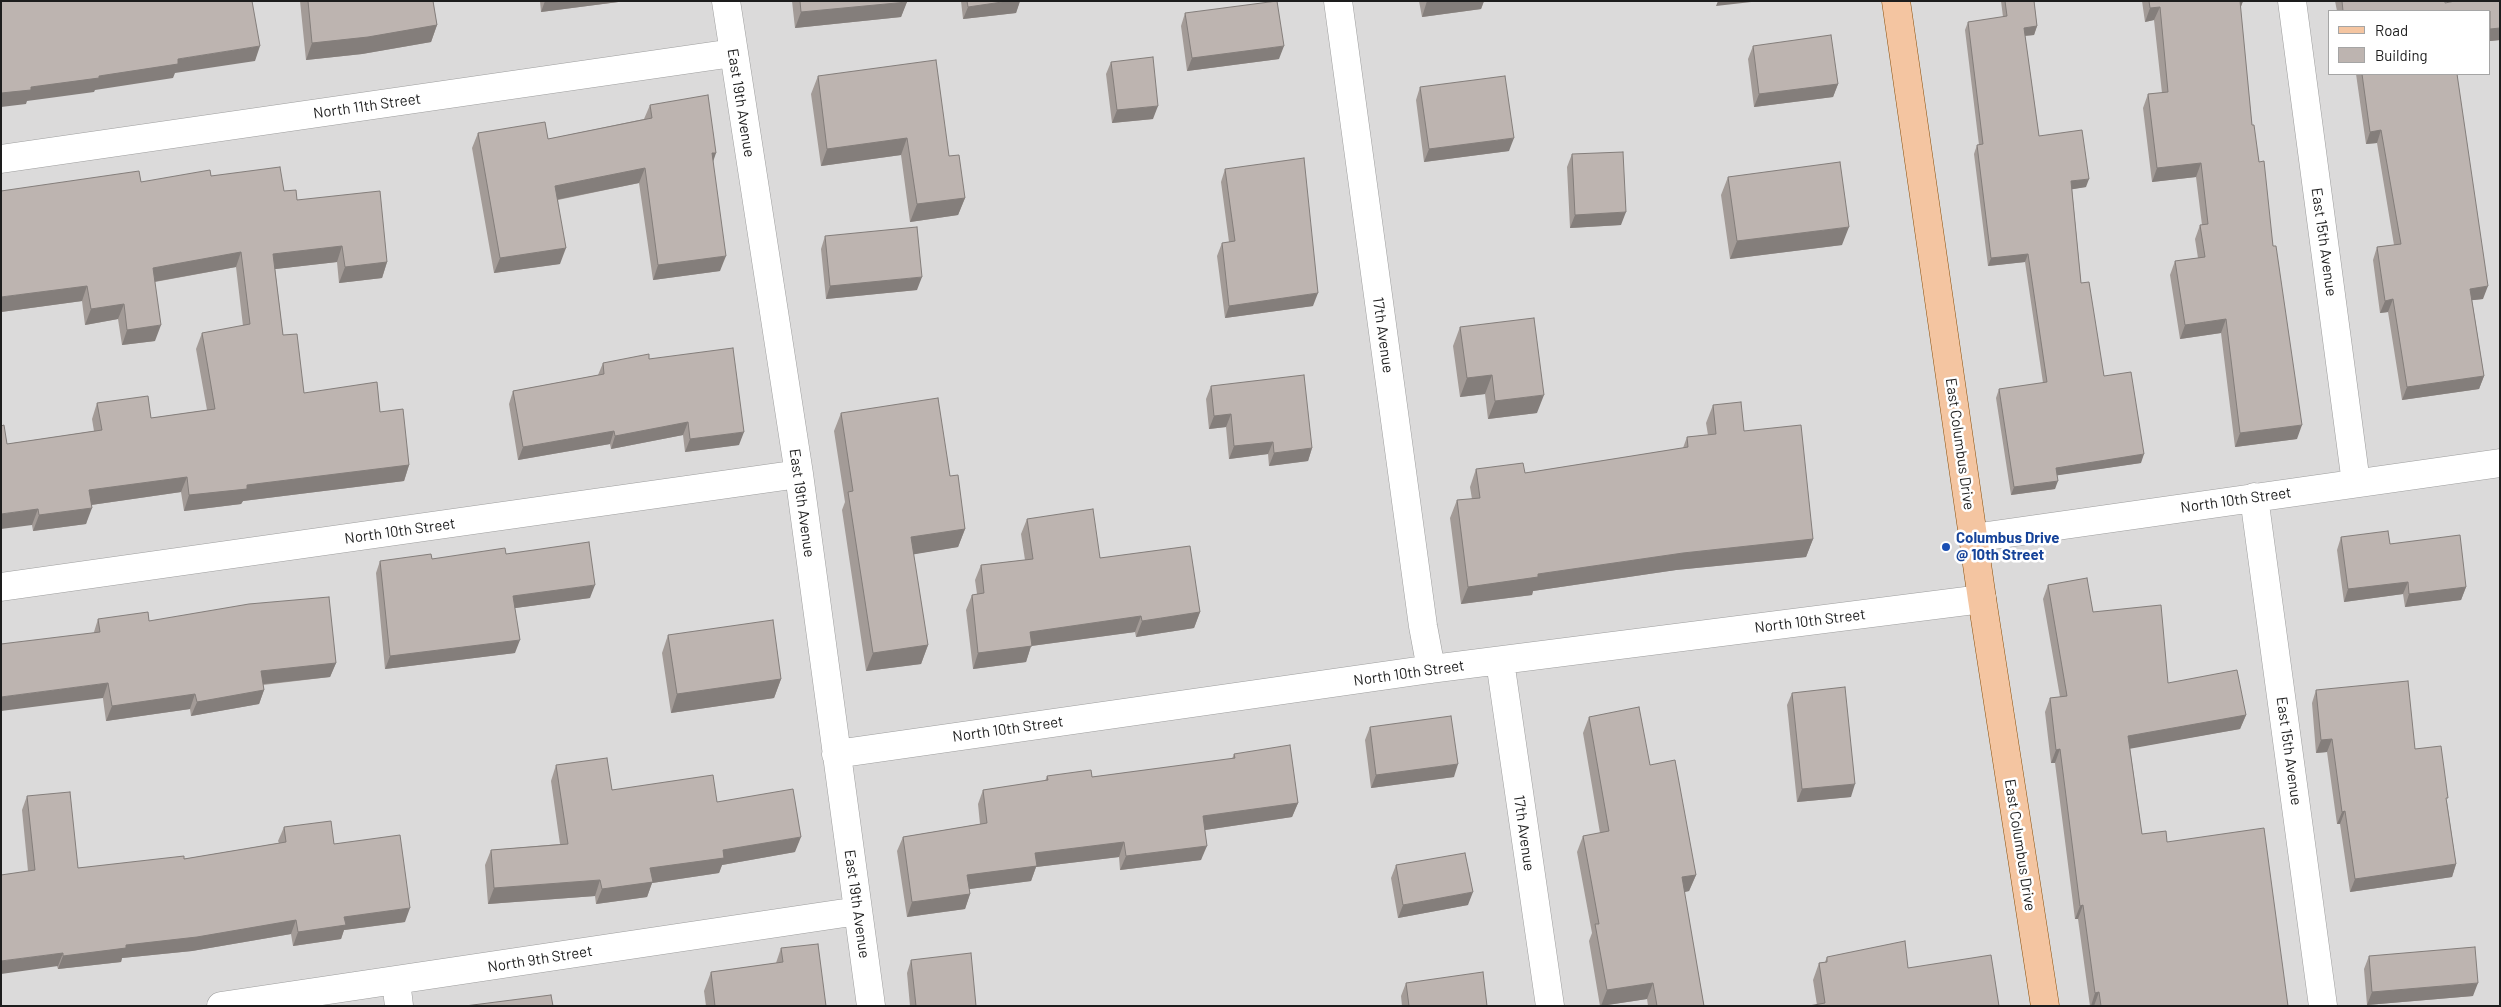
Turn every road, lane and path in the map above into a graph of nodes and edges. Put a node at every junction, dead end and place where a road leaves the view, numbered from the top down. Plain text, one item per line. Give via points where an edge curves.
1 (726, 1) edge
2 (1338, 1) edge
3 (1896, 1) edge
4 (2292, 1) edge
5 (733, 53) junction
6 (1, 159) edge
7 (2500, 463) edge
8 (799, 474) junction
9 (2356, 483) junction
10 (2254, 497) junction
11 (1973, 538) junction
12 (1, 587) edge
13 (1982, 599) junction
14 (1500, 660) junction
15 (1430, 669) junction
16 (836, 754) junction
17 (858, 911) junction
18 (398, 993) edge
19 (221, 1006) edge
20 (871, 1006) edge
21 (1550, 1006) edge
22 (2044, 1006) edge
23 (2323, 1006) edge

1 - 5 street, East 19th Avenue
2 - 15 street, 17th Avenue
3 - 11 main road, East Columbus Drive
4 - 9 street, East 15th Avenue
5 - 6 street, North 11th Street
5 - 8 street, East 19th Avenue
7 - 9 street, North 10th Street
8 - 12 street, North 10th Street
8 - 16 street, East 19th Avenue
9 - 10 street, North 10th Street
10 - 11 street, North 10th Street
10 - 23 street, East 15th Avenue
11 - 13 main road, East Columbus Drive
13 - 14 street, North 10th Street
13 - 22 main road, East Columbus Drive
14 - 15 street, North 10th Street
14 - 21 street, 17th Avenue
15 - 16 street, North 10th Street
16 - 17 street, East 19th Avenue
17 - 18 street, North 9th Street
17 - 20 street, East 19th Avenue
18 - 19 street, North 9th Street

